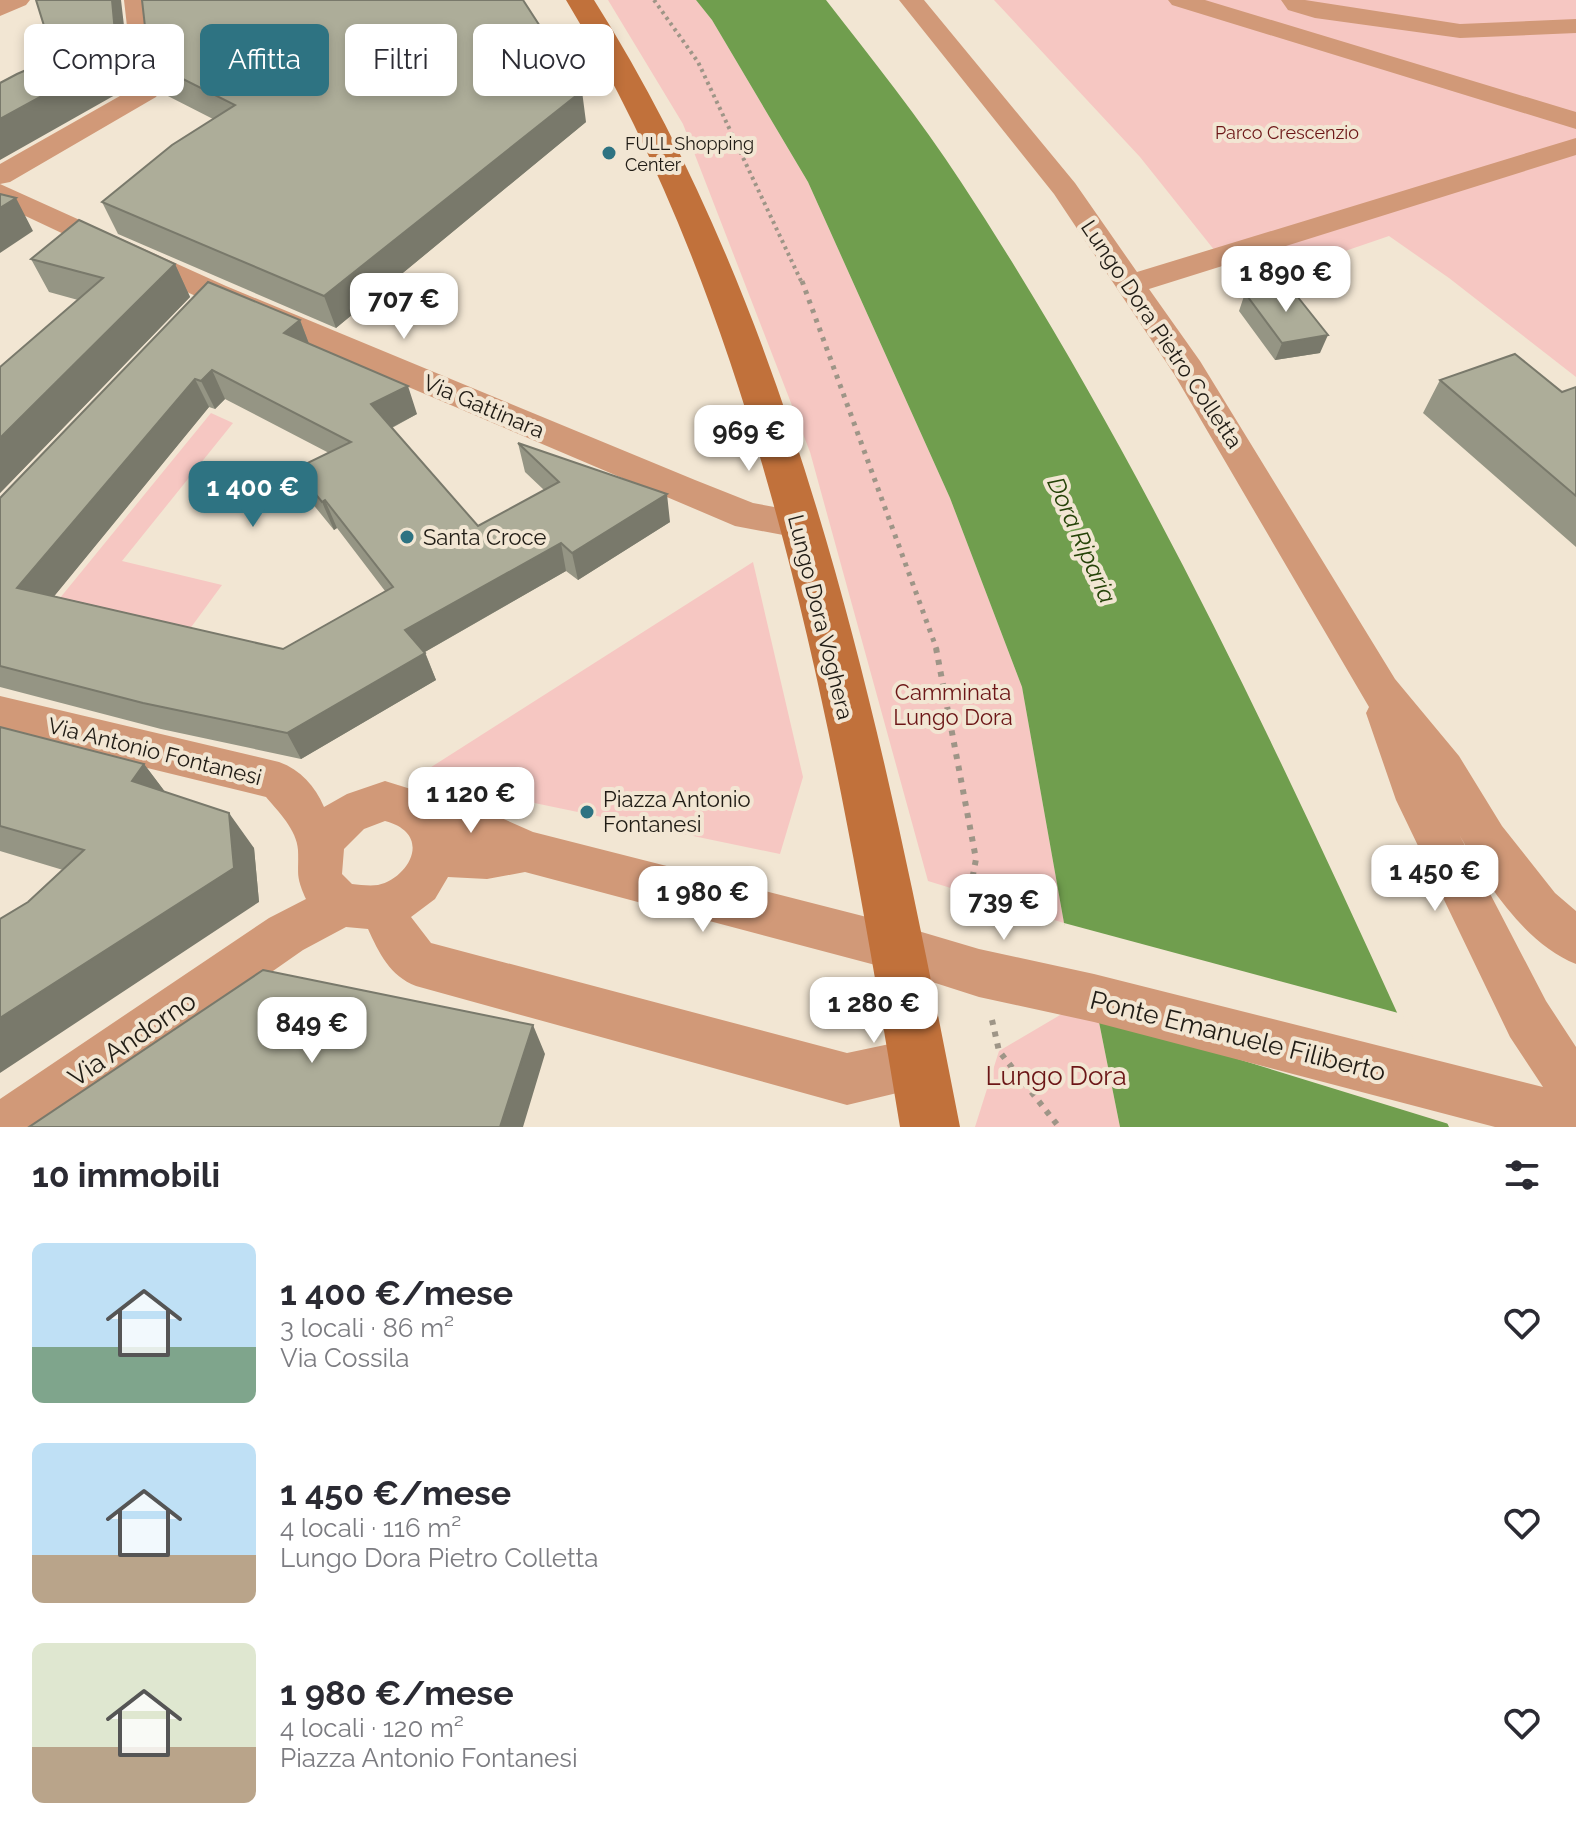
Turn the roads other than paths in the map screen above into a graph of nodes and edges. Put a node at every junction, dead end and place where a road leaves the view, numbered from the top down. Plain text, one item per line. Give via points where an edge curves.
1 (18, 0) edge
2 (136, 0) edge
3 (580, 0) edge
4 (911, 0) edge
5 (1180, 0) edge
6 (1293, 0) edge
7 (1563, 1) edge
8 (0, 9) edge
9 (1576, 16) edge
10 (1576, 26) edge
11 (1460, 31) junction
12 (1576, 48) edge
13 (1576, 121) edge
14 (1576, 146) edge
15 (0, 176) edge
16 (0, 193) edge
17 (1132, 284) junction
18 (799, 524) junction
19 (1380, 691) junction
20 (0, 714) edge
21 (434, 839) junction
22 (321, 849) junction
23 (362, 906) junction
24 (1576, 941) edge
25 (898, 948) junction
26 (918, 1063) junction
27 (1576, 1093) edge
28 (1576, 1126) edge
29 (4, 1127) edge
30 (930, 1127) edge

1 - 8 street
2 - 15 street via 147,91
3 - 18 street, Lungo Dora Voghera via 644,111 683,196 755,384
4 - 17 street, Lungo Dora Pietro Colletta via 1017,127
5 - 13 street
6 - 11 street via 1315,11
7 - 9 street
10 - 11 street
11 - 12 street
14 - 17 street
16 - 18 street, Via Gattinara via 205,304 748,516
17 - 19 street, Lungo Dora Pietro Colletta via 1245,458
18 - 25 street, Lungo Dora Voghera
19 - 24 street, Lungo Dora Pietro Colletta via 1444,769 1486,840 1538,909
19 - 27 street, Lungo Dora Pietro Colletta via 1411,786 1528,1019
20 - 22 street, Via Antonio Fontanesi via 279,781 302,806
21 - 22 street via 420,811 385,801 346,816
21 - 23 street via 428,874 415,889
21 - 25 street via 487,858 525,851
22 - 23 street via 321,883 330,896
23 - 26 street via 416,963 847,1079
23 - 29 street, Via Andorno via 286,934
25 - 26 street, Lungo Dora Voghera
25 - 28 street, Ponte Emanuele Filiberto
26 - 30 street, Lungo Dora Voghera

